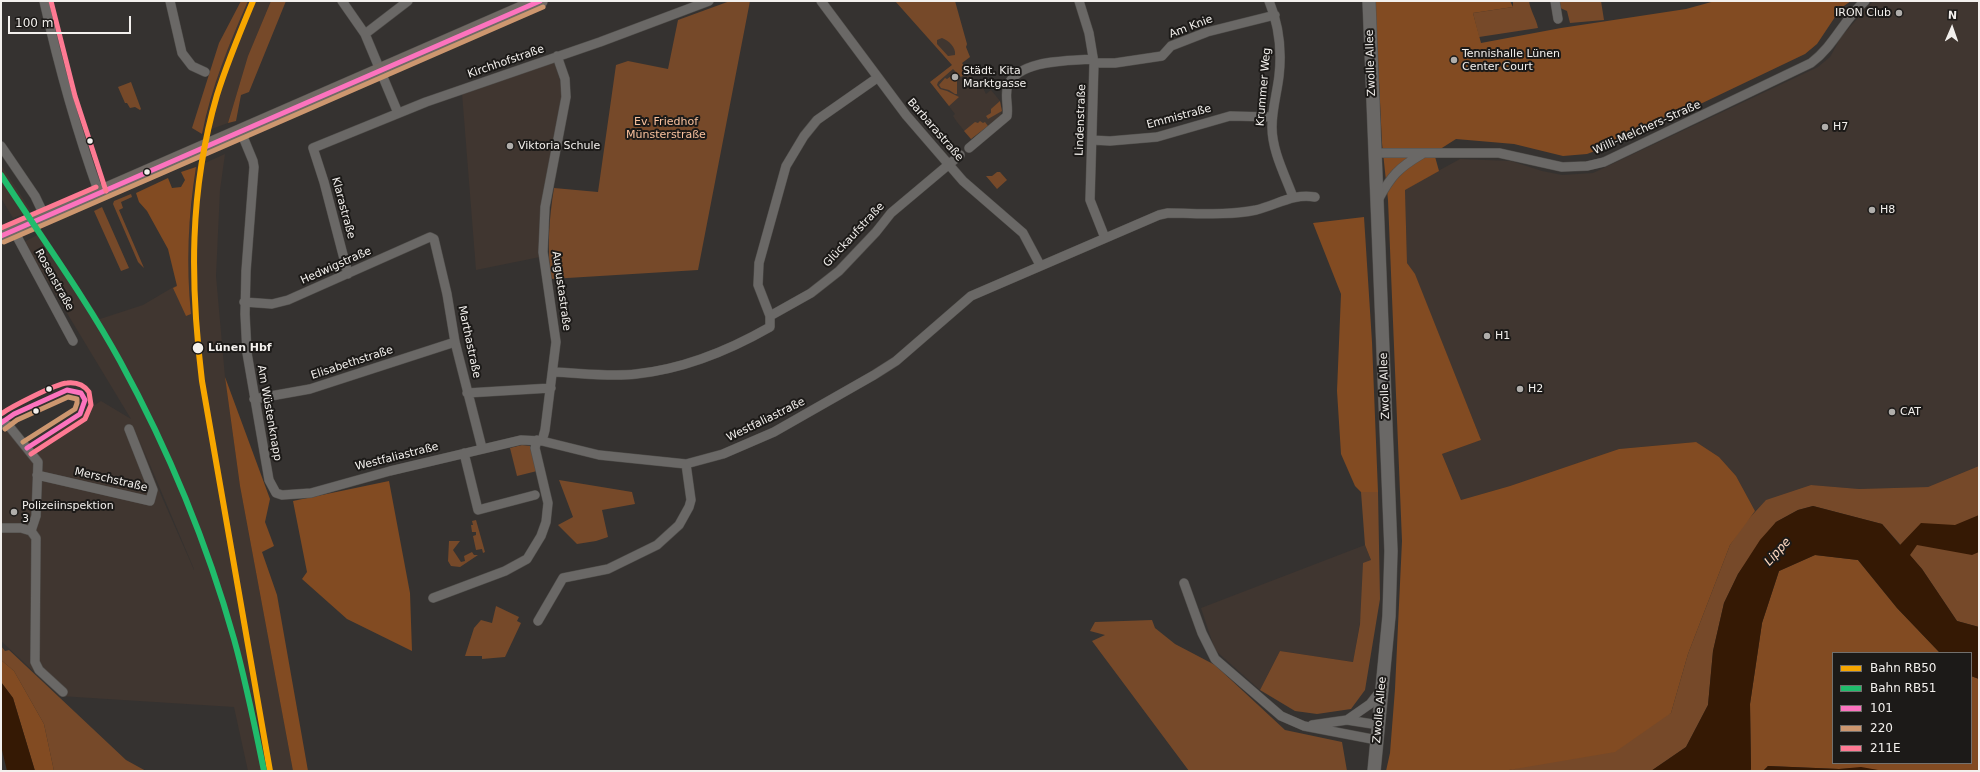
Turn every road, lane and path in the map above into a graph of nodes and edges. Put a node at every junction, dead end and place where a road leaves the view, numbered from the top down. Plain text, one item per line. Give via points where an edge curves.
1 (44, 1) edge
2 (170, 1) edge
3 (342, 1) edge
4 (408, 1) edge
5 (540, 1) edge
6 (709, 1) edge
7 (822, 1) edge
8 (1079, 1) edge
9 (1269, 1) edge
10 (1369, 1) edge
11 (1555, 1) edge
12 (1865, 1) edge
13 (1275, 15) junction
14 (1558, 19) dead end
15 (365, 34) junction
16 (557, 56) junction
17 (1094, 61) junction
18 (381, 71) junction
19 (206, 72) dead end
20 (877, 78) junction
21 (398, 113) junction
22 (1272, 117) junction
23 (241, 132) junction
24 (1092, 140) junction
25 (1, 146) edge
26 (312, 148) joint
27 (969, 148) dead end
28 (1376, 153) junction
29 (1422, 154) junction
30 (960, 155) dead end
31 (948, 164) junction
32 (99, 193) junction
33 (1293, 197) junction
34 (1315, 197) dead end
35 (1377, 201) junction
36 (45, 217) junction
37 (4, 234) edge
38 (1105, 238) junction
39 (434, 239) joint
40 (1040, 265) junction
41 (348, 274) junction
42 (244, 302) junction
43 (770, 316) junction
44 (73, 340) dead end
45 (455, 342) junction
46 (554, 372) junction
47 (551, 388) junction
48 (467, 393) junction
49 (254, 399) junction
50 (1, 423) edge
51 (129, 429) dead end
52 (539, 440) junction
53 (482, 448) junction
54 (464, 453) junction
55 (686, 464) junction
56 (38, 475) junction
57 (337, 485) joint
58 (535, 495) dead end
59 (1, 528) edge
60 (31, 531) junction
61 (1184, 583) dead end
62 (433, 598) dead end
63 (538, 621) dead end
64 (1381, 690) junction
65 (63, 692) dead end
66 (1347, 720) junction
67 (1379, 725) junction
68 (1304, 726) junction
69 (1377, 740) junction
70 (1374, 771) edge

1 - 32 street via 62,79
2 - 19 street via 182,53 192,66
3 - 15 street
4 - 15 street
5 - 18 main road
6 - 16 street, Kirchhofstraße
7 - 20 street, Barbarastraße
8 - 17 street, Lindenstraße
9 - 13 street, Krummer Weg
10 - 28 street, Zwolle Allee
11 - 14 street
12 - 29 street, Willi-Melchers-Straße via 1826,50 1811,63 1604,162 1562,167 1499,153
13 - 17 street, Am Knie via 1207,32 1171,46 1162,56 1115,63
13 - 22 street, Krummer Weg via 1280,55
15 - 18 street
16 - 21 street, Kirchhofstraße
16 - 46 street, Augustastraße via 565,79 566,97 545,207 543,252 556,342
17 - 24 street, Lindenstraße
17 - 27 street, Am Knie via 1038,64 1014,78 1008,85 1006,94 1009,108 1007,116
18 - 21 street
18 - 23 main road
20 - 31 street, Barbarastraße
20 - 43 street via 817,120 786,166 759,262 758,285
21 - 26 street, Kirchhofstraße
22 - 24 street, Emmistraße via 1230,116 1157,137
22 - 33 street, Krummer Weg via 1273,143
23 - 32 main road
23 - 42 street, Am Wüstenknapp via 254,167
24 - 38 street, Lindenstraße via 1090,200
25 - 36 street via 35,196
26 - 41 street, Klarastraße via 324,182
28 - 29 street, Willi-Melchers-Straße
28 - 35 street, Zwolle Allee
29 - 35 street via 1392,175
30 - 31 street, Glückaufstraße
31 - 40 street, Barbarastraße via 963,181 1023,233
31 - 43 street, Glückaufstraße via 891,213 839,271 811,293
32 - 36 main road
33 - 34 street
33 - 38 street via 1257,210 1224,215 1168,213
35 - 64 street, Zwolle Allee via 1391,551 1389,616
36 - 37 main road
37 - 44 street, Rosenstraße
38 - 40 street, Westfaliastraße
39 - 41 street, Hedwigstraße via 430,237
39 - 45 street, Marthastraße
40 - 55 street, Westfaliastraße via 971,296 896,361 830,401 759,439 723,454
41 - 42 street, Hedwigstraße via 288,300 272,304
42 - 49 street, Am Wüstenknapp via 247,353
43 - 46 street via 770,327 702,360 636,374
45 - 48 street, Marthastraße
45 - 49 street, Elisabethstraße via 310,389
46 - 47 street, Augustastraße
47 - 48 street
47 - 52 street, Augustastraße via 545,430
48 - 53 street, Marthastraße
49 - 57 street, Am Wüstenknapp via 269,480 276,493 282,496 296,495
50 - 56 street via 9,426 38,462
51 - 56 street, Merschstraße via 153,490 150,501
52 - 53 street, Westfaliastraße via 521,440
52 - 55 street, Westfaliastraße via 599,455
52 - 62 street, Augustastraße via 535,448 548,503 541,536 527,559
53 - 54 street, Westfaliastraße
54 - 57 street, Westfaliastraße
54 - 58 street via 478,510
55 - 63 street via 691,500 680,525 657,545 608,569 563,578
56 - 60 street via 36,516
59 - 60 street
60 - 65 street via 36,538 37,550 35,662 38,670
61 - 68 street via 1202,633 1215,659 1281,716
64 - 66 street via 1370,704
64 - 67 street, Zwolle Allee
66 - 67 street
66 - 68 street
67 - 69 street, Zwolle Allee
68 - 69 street
69 - 70 street, Zwolle Allee

